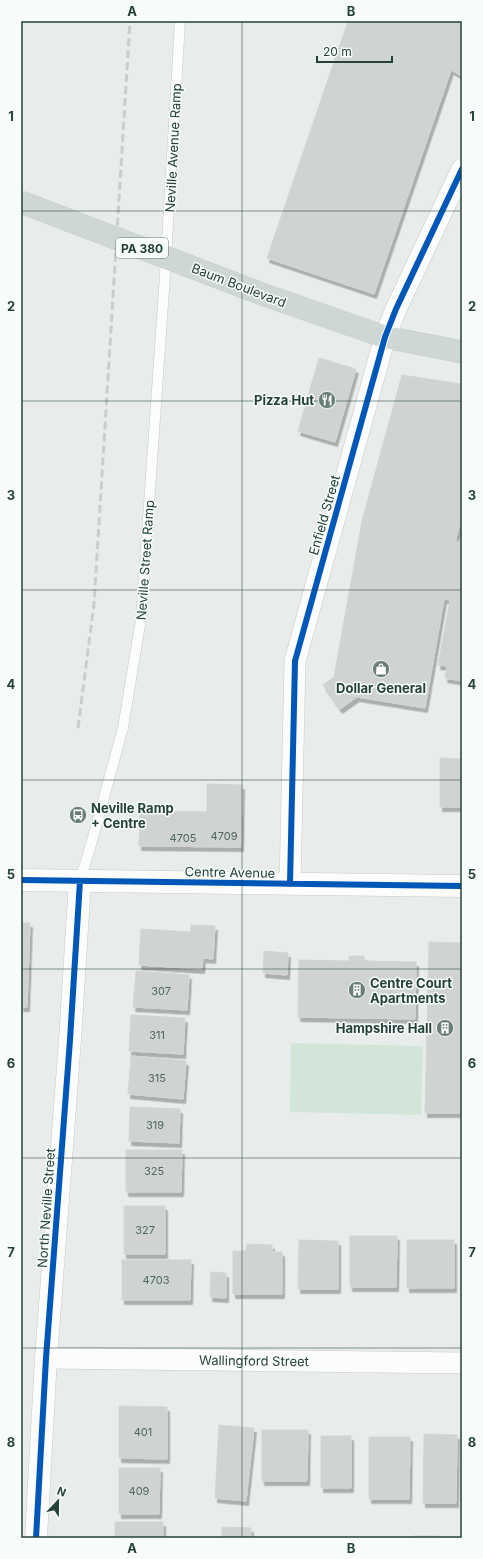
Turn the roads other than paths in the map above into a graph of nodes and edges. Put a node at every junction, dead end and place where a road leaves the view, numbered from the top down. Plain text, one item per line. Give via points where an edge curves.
1 (180, 21) edge
2 (462, 170) edge
3 (21, 202) edge
4 (165, 275) joint
5 (385, 337) junction
6 (462, 352) edge
7 (21, 880) edge
8 (80, 881) junction
9 (290, 884) junction
10 (462, 886) edge
11 (46, 1358) junction
12 (462, 1363) edge
13 (36, 1538) edge

1 - 4 lane, Neville Avenue Ramp
2 - 5 street, Enfield Street
3 - 5 main road, Baum Boulevard / PA 380, bridge via 262,294
4 - 8 lane, Neville Street Ramp via 141,619 123,728
5 - 6 main road, Baum Boulevard / PA 380
5 - 9 street, Enfield Street via 295,660
7 - 8 street, Centre Avenue
8 - 9 street, Centre Avenue
8 - 11 street, North Neville Street
9 - 10 street, Centre Avenue
11 - 12 street, Wallingford Street
11 - 13 street, North Neville Street

